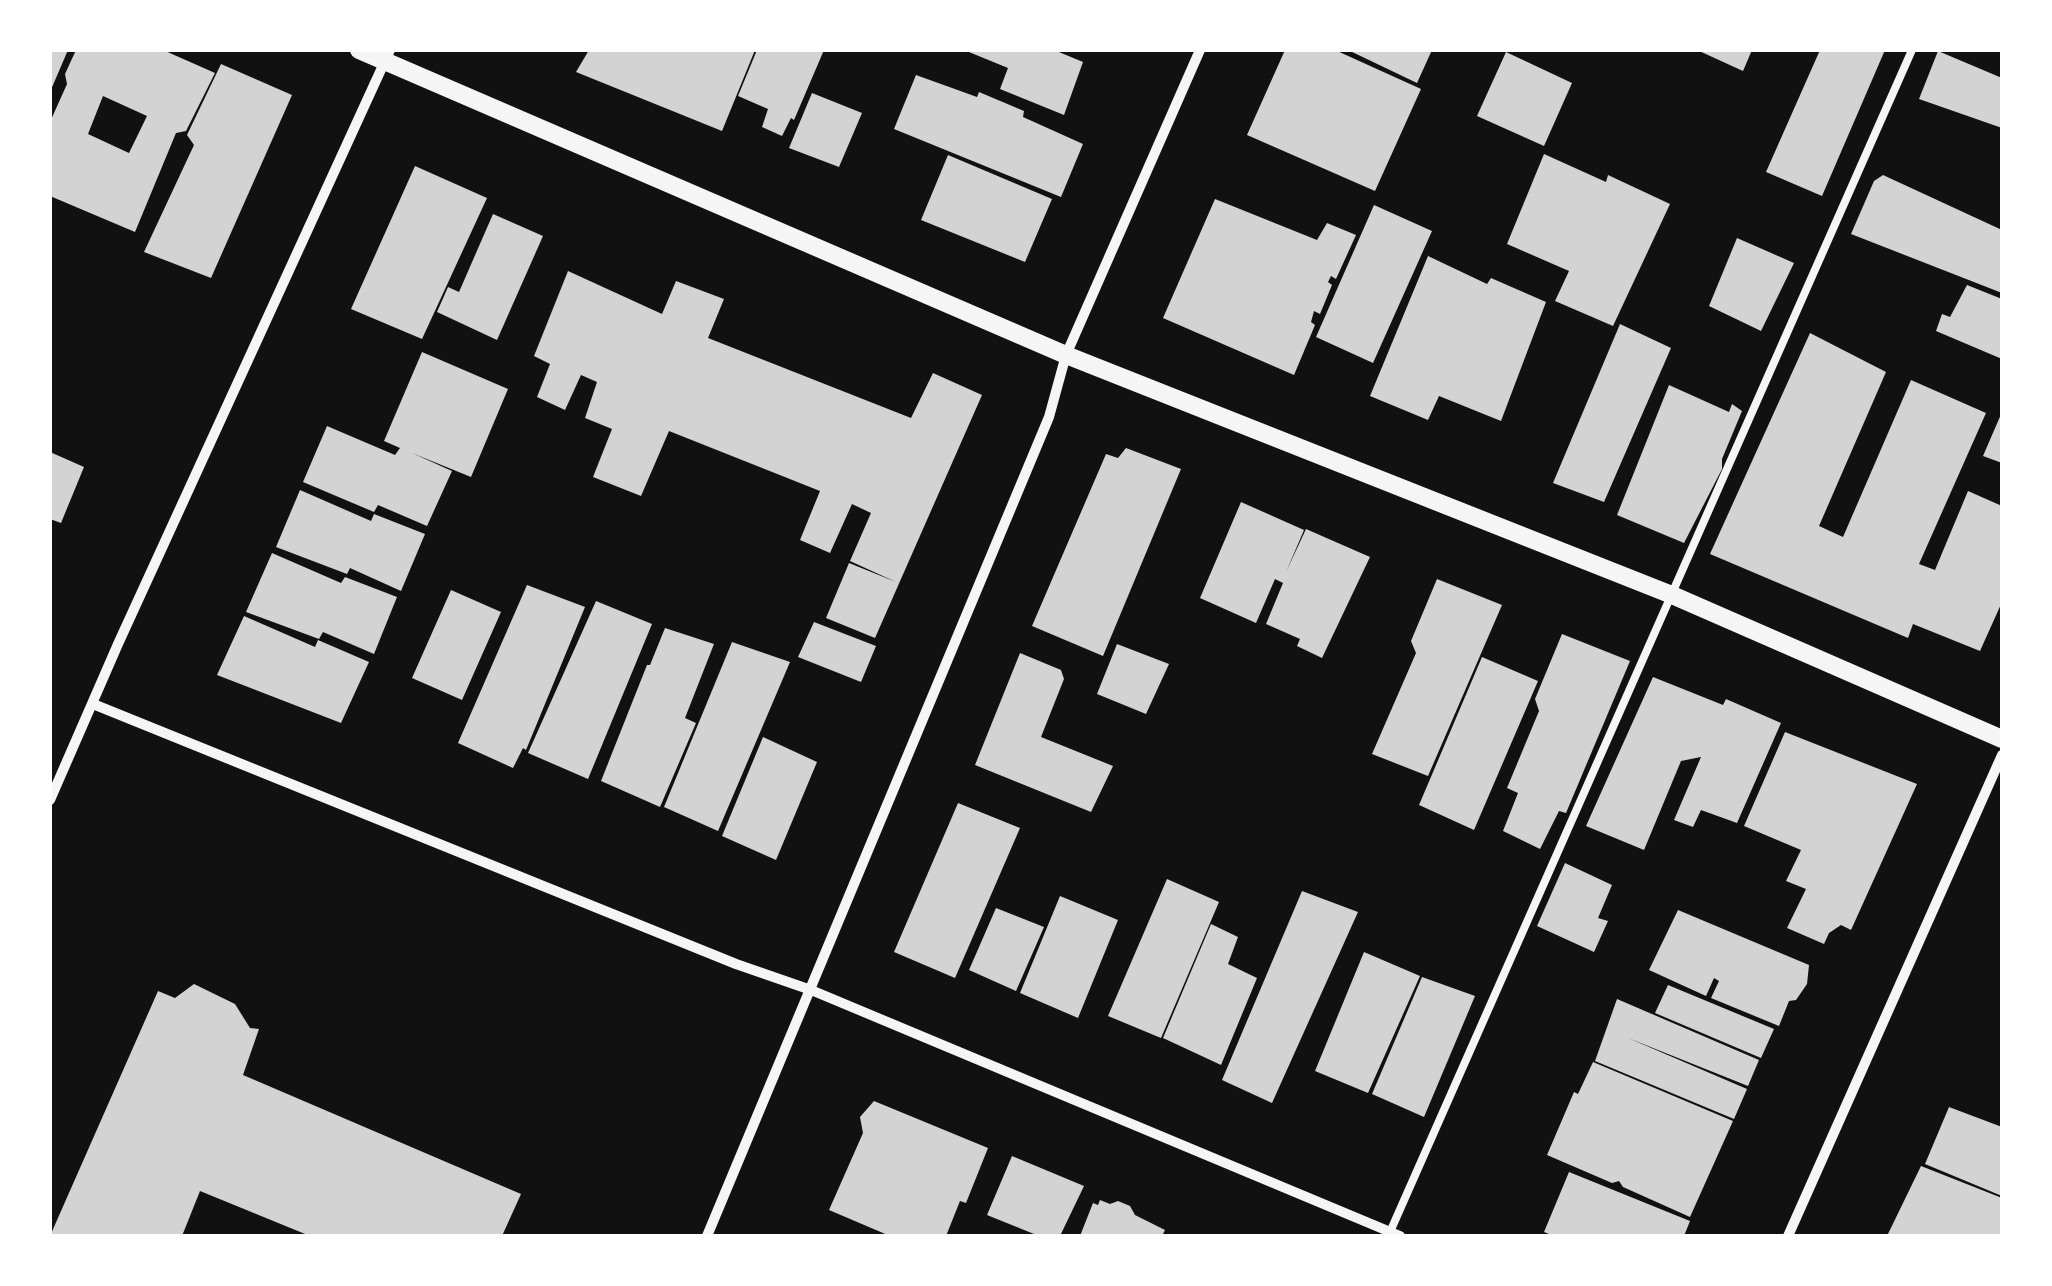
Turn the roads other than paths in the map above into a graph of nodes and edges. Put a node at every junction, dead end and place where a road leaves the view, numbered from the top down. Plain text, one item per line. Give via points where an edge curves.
1 (359, 50) edge
2 (1200, 50) edge
3 (1912, 50) edge
4 (387, 56) edge
5 (1066, 355) junction
6 (1672, 596) junction
7 (93, 704) junction
8 (2002, 739) edge
9 (2002, 755) edge
10 (50, 800) edge
11 (811, 990) junction
12 (1395, 1234) edge
13 (707, 1236) edge
14 (1788, 1236) edge

1 - 4 street
2 - 5 street
3 - 6 lane
4 - 5 street
4 - 7 street
5 - 6 street
5 - 11 street via 1050,417
6 - 8 street
6 - 12 lane
7 - 10 street
7 - 11 street
9 - 14 street
11 - 12 street
11 - 13 street

